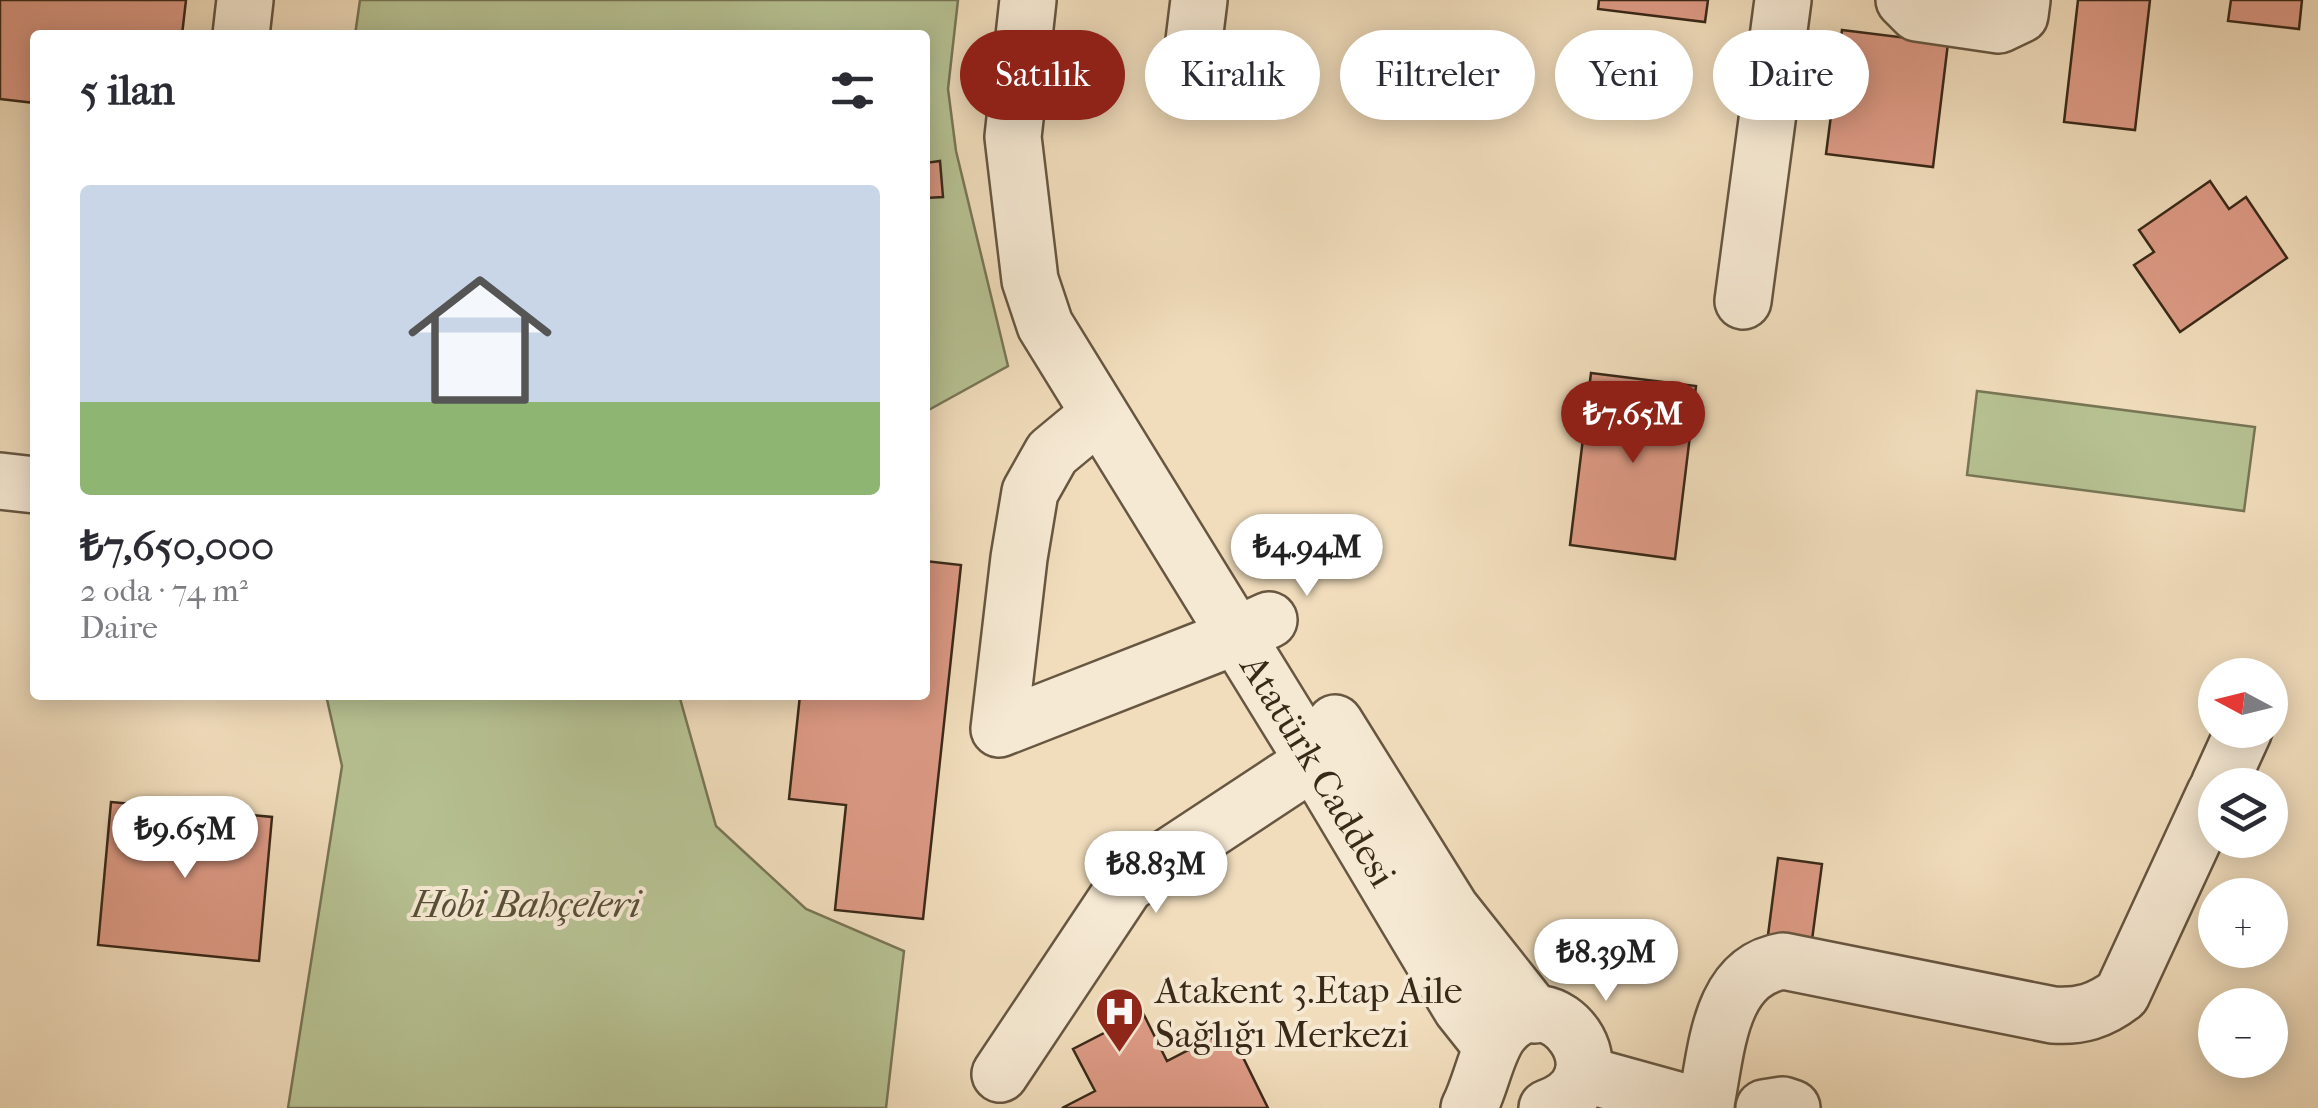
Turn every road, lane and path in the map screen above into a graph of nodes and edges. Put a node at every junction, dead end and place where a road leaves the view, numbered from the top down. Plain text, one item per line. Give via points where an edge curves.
1 (246, 0) edge
2 (1028, 0) edge
3 (1200, 0) edge
4 (1783, 0) edge
5 (1904, 0) edge
6 (2022, 0) edge
7 (243, 30) edge
8 (1196, 30) edge
9 (1024, 224) junction
10 (1744, 300) dead end
11 (1099, 414) junction
12 (0, 481) edge
13 (30, 485) edge
14 (1253, 627) junction
15 (1329, 750) junction
16 (2198, 830) edge
17 (1535, 1014) junction
18 (1483, 1072) edge
19 (1000, 1074) dead end
20 (1565, 1091) edge
21 (1529, 1108) edge
22 (1706, 1108) edge
23 (1764, 1108) edge
24 (1792, 1108) edge

1 - 7 street
2 - 9 street, Atatürk Caddesi via 1013,137
3 - 8 street
4 - 10 street
5 - 6 street via 1917,13 1999,25 2020,15
9 - 11 street, Atatürk Caddesi via 1030,280 1045,324
9 - 14 street, Atatürk Caddesi
11 - 14 street, Atatürk Caddesi
11 - 14 street via 1052,454 1030,492 999,729
12 - 13 street
14 - 15 street, Atatürk Caddesi
15 - 17 street, Atatürk Caddesi
15 - 18 street, Atatürk Caddesi via 1461,1008
15 - 19 street via 1126,885
16 - 22 street via 2122,994 2108,1005 2053,1015 1782,960 1770,963 1747,975 1729,1000
17 - 18 street via 1508,1024
17 - 20 street via 1575,1033 1582,1048
18 - 21 street, Atatürk Caddesi via 1510,1100
20 - 22 street
23 - 24 street

